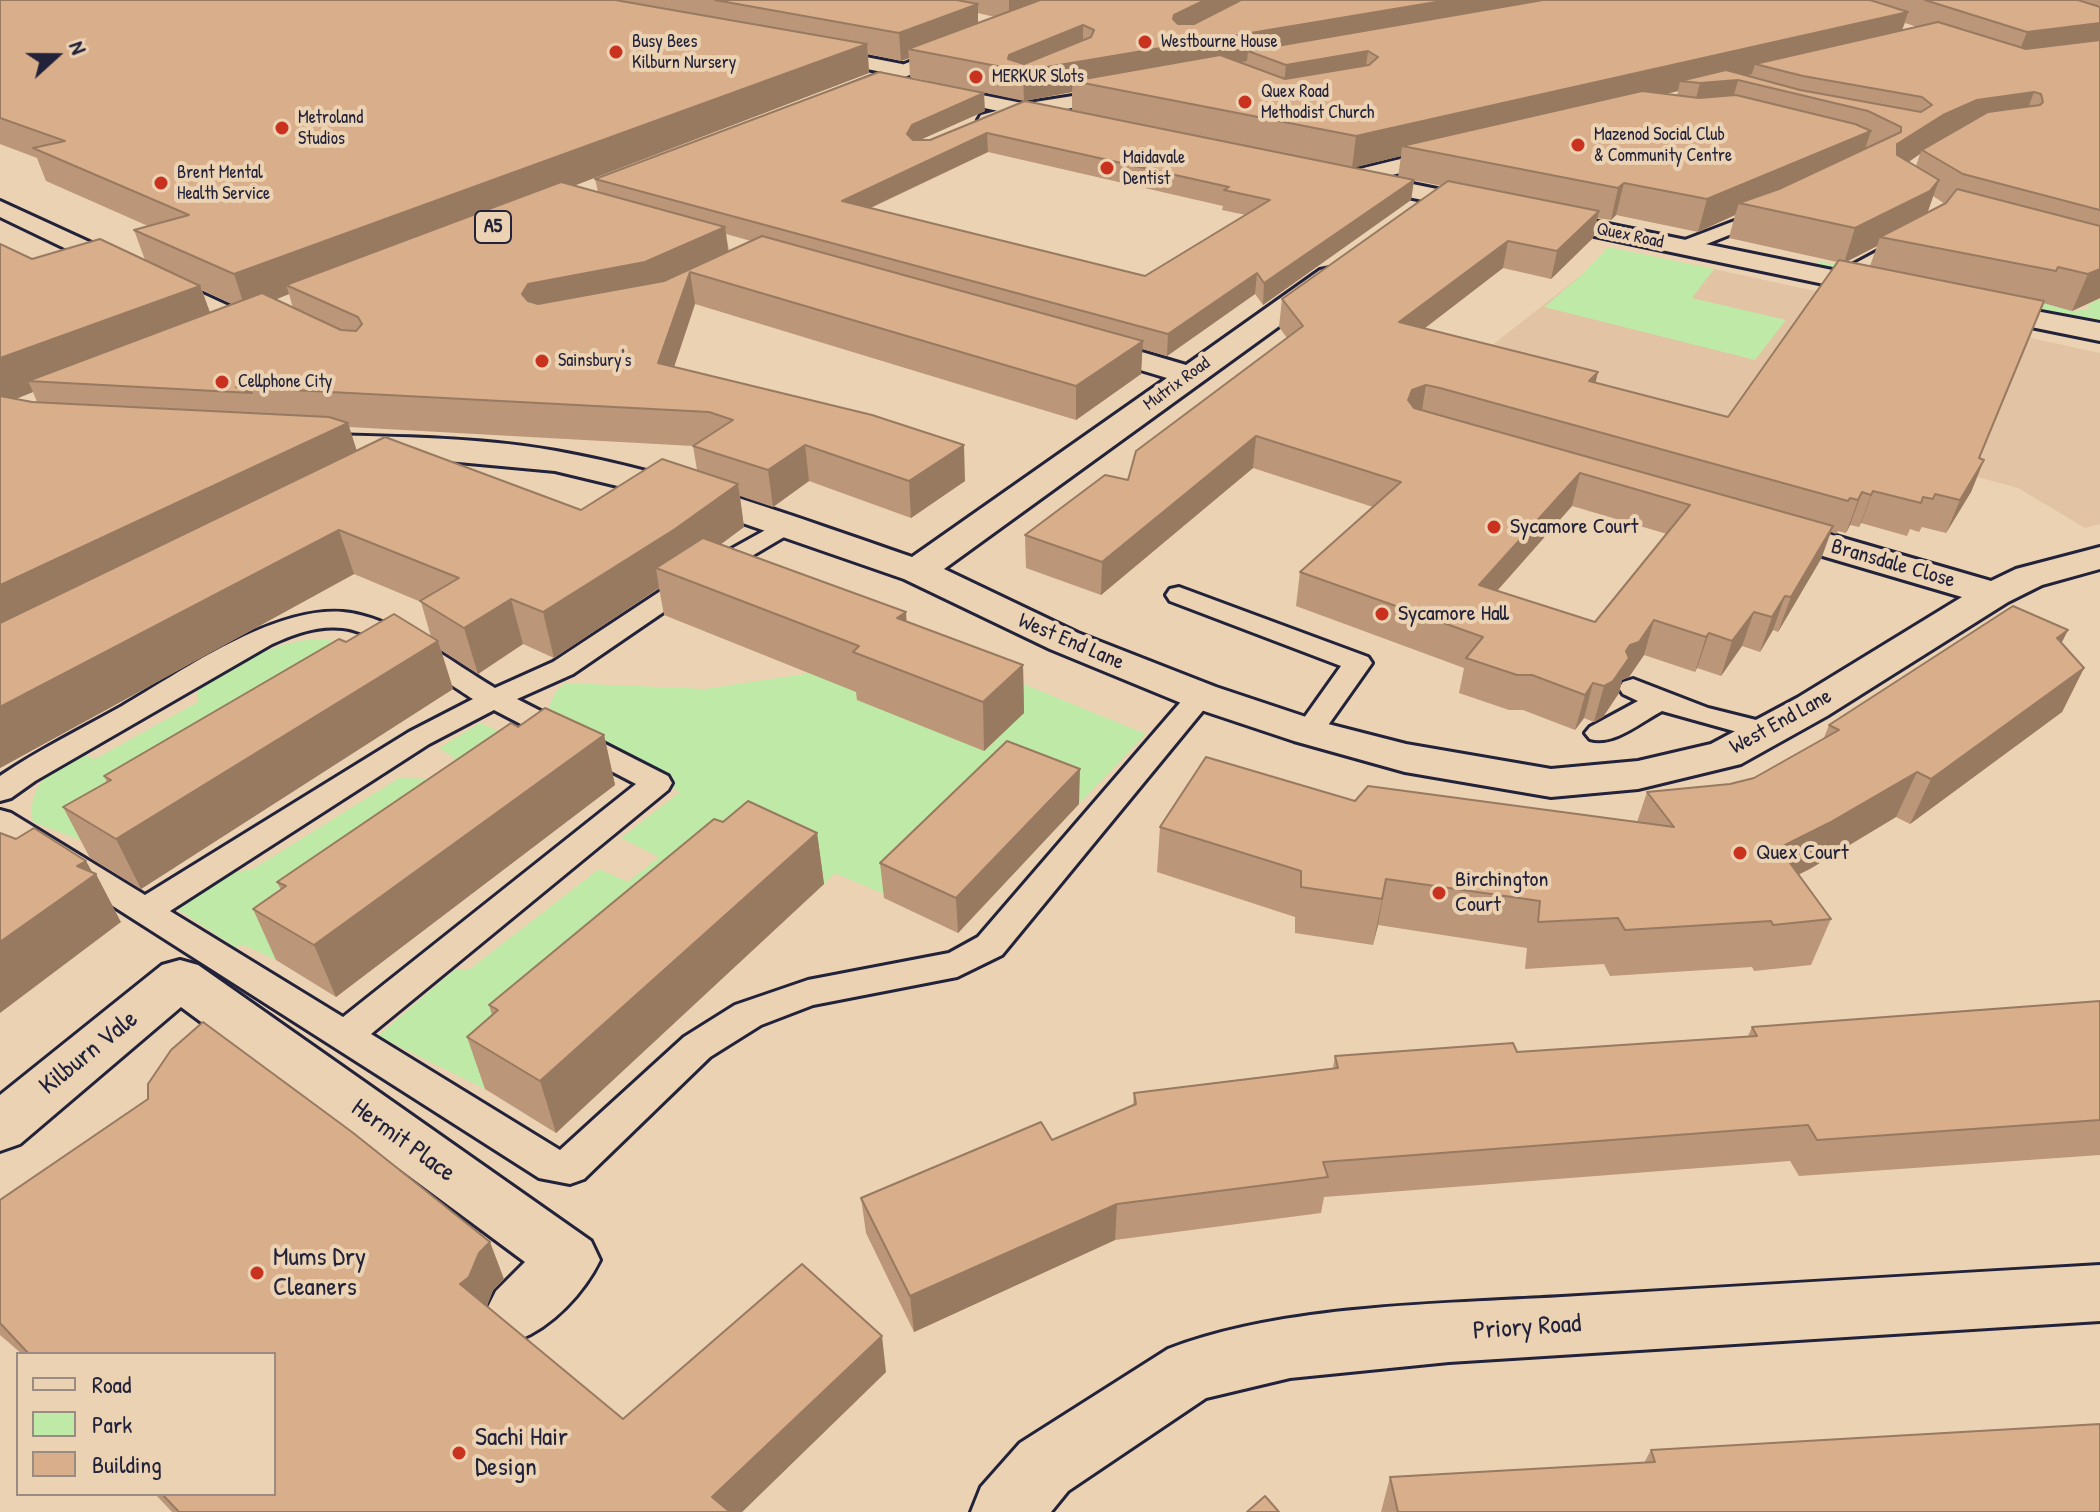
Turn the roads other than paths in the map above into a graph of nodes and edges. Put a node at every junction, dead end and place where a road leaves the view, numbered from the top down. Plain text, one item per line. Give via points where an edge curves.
1 (988, 38) edge
2 (791, 48) edge
3 (902, 70) junction
4 (878, 80) junction
5 (1147, 90) edge
6 (1003, 102) junction
7 (812, 105) edge
8 (1084, 123) edge
9 (970, 129) edge
10 (1481, 146) edge
11 (1438, 196) junction
12 (1788, 204) edge
13 (0, 208) edge
14 (1402, 223) edge
15 (1926, 231) edge
16 (1683, 247) junction
17 (1355, 258) edge
18 (1835, 279) junction
19 (1906, 293) edge
20 (1949, 302) edge
21 (2100, 332) edge
22 (1058, 337) edge
23 (206, 339) edge
24 (1189, 375) junction
25 (267, 442) edge
26 (426, 449) junction
27 (360, 482) edge
28 (1739, 520) edge
29 (787, 525) junction
30 (2100, 558) edge
31 (917, 571) junction
32 (1994, 594) junction
33 (1179, 595) dead end
34 (1633, 688) dead end
35 (1201, 696) junction
36 (494, 699) junction
37 (1660, 700) junction
38 (1766, 731) junction
39 (1309, 732) junction
40 (1600, 733) dead end
41 (0, 791) edge
42 (0, 820) edge
43 (143, 912) junction
44 (180, 979) joint
45 (344, 1036) junction
46 (0, 1128) edge
47 (2100, 1293) edge
48 (518, 1311) dead end
49 (1006, 1512) edge

1 - 3 street
2 - 3 street
3 - 4 street
4 - 6 street
4 - 7 street
5 - 6 street
6 - 8 street
6 - 9 street
10 - 11 street, Quex Road via 1339,176
11 - 14 street
11 - 16 street, Quex Road
12 - 16 lane
13 - 23 street via 258,319
15 - 18 lane
16 - 18 street, Quex Road
17 - 24 street, Mutrix Road
18 - 19 street, Quex Road
20 - 21 street
22 - 24 street
24 - 31 street, Mutrix Road
25 - 26 street, West End Lane
26 - 27 street
26 - 29 street, West End Lane via 555,461 687,492
28 - 32 street, Bransdale Close
29 - 31 street, West End Lane
29 - 36 lane via 563,668
30 - 32 street, West End Lane via 2029,577
31 - 35 street, West End Lane via 1064,641
32 - 38 street, West End Lane
33 - 39 lane via 1358,663
34 - 37 lane
35 - 39 street, West End Lane
35 - 45 lane via 990,946 957,964 808,993 748,1015 697,1047 570,1167 553,1166
36 - 41 lane via 349,620 289,626
36 - 43 lane via 419,738
36 - 45 lane via 657,783
37 - 38 lane
37 - 40 lane
38 - 39 street, West End Lane via 1725,754 1638,775 1551,783 1405,758
42 - 43 lane
43 - 45 lane
44 - 46 street, Kilburn Vale
44 - 48 street, Hermit Place via 569,1260
47 - 49 street, Priory Road via 1449,1333 1290,1348 1191,1371 1044,1467

